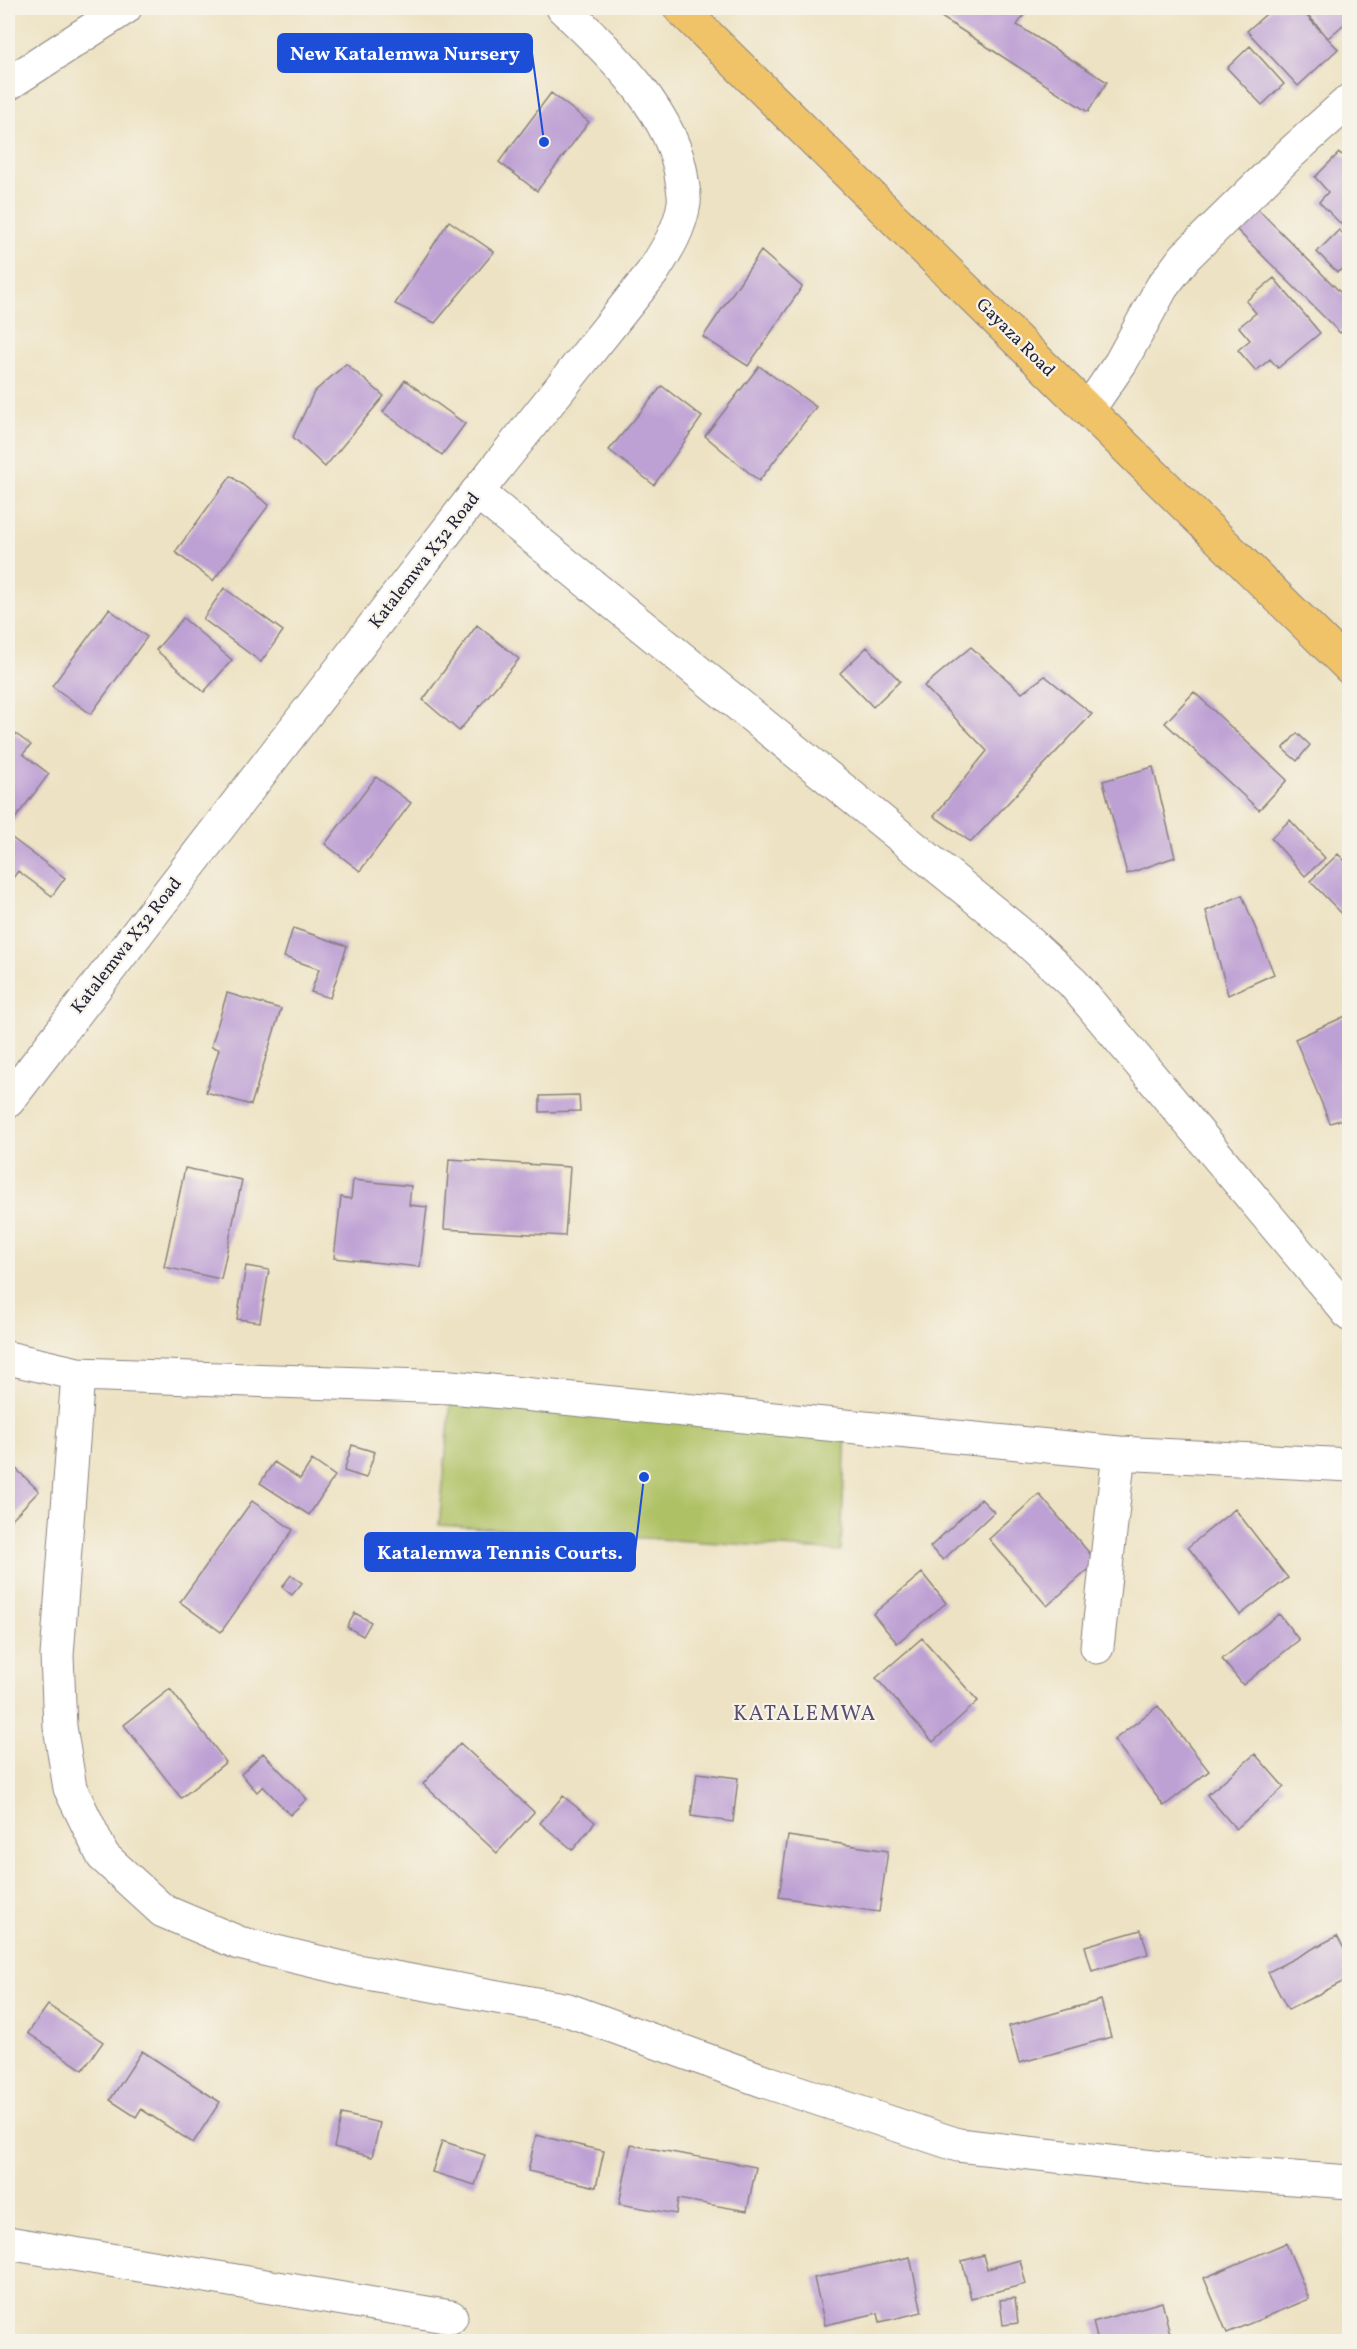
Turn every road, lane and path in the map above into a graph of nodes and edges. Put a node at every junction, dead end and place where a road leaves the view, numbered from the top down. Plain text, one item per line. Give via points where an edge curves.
1 (125, 8) edge
2 (563, 8) edge
3 (680, 8) edge
4 (8, 84) edge
5 (1350, 100) edge
6 (1088, 410) junction
7 (477, 492) junction
8 (1350, 668) edge
9 (8, 1101) edge
10 (1350, 1315) edge
11 (8, 1358) edge
12 (78, 1374) junction
13 (1119, 1453) junction
14 (1350, 1466) edge
15 (1097, 1647) dead end
16 (1350, 2182) edge
17 (8, 2243) edge
18 (451, 2317) dead end

1 - 4 street
2 - 7 street, Katalemwa X32 Road via 631,79 664,123 680,163 685,201 676,233 652,273
3 - 6 main road, Gayaza Road
5 - 6 street via 1185,257 1162,287 1121,362
6 - 8 main road, Gayaza Road
7 - 9 street, Katalemwa X32 Road
7 - 10 street via 1018,932 1073,983
11 - 12 street
12 - 13 street via 451,1387
12 - 16 street via 57,1656 60,1727 70,1788 103,1856 163,1911 239,1943 351,1970 568,2010 958,2145 1180,2170
13 - 14 street
13 - 15 street
17 - 18 street

